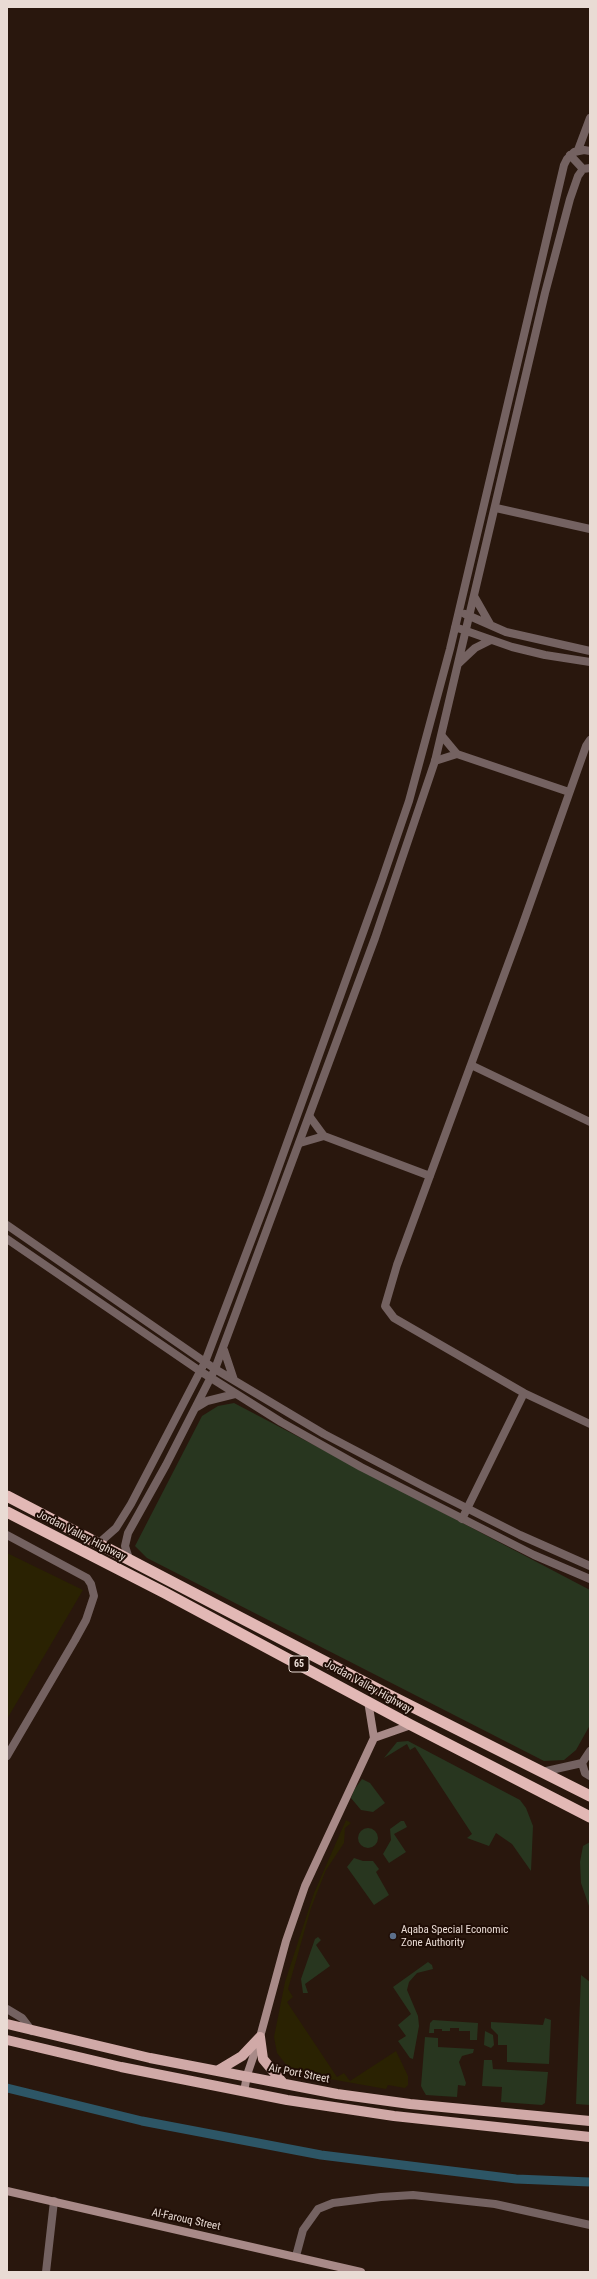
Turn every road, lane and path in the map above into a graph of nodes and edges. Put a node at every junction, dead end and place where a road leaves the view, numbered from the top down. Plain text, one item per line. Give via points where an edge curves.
1 (590, 118) edge
2 (578, 150) junction
3 (590, 151) edge
4 (570, 155) junction
5 (587, 168) edge
6 (496, 508) junction
7 (590, 529) edge
8 (474, 596) junction
9 (459, 611) junction
10 (470, 616) junction
11 (490, 624) junction
12 (455, 627) junction
13 (467, 631) junction
14 (491, 640) junction
15 (590, 651) edge
16 (590, 662) edge
17 (458, 664) junction
18 (442, 736) junction
19 (590, 740) edge
20 (457, 754) junction
21 (435, 761) junction
22 (569, 792) junction
23 (471, 1065) junction
24 (310, 1117) junction
25 (590, 1122) edge
26 (324, 1136) junction
27 (300, 1143) junction
28 (430, 1176) junction
29 (7, 1225) edge
30 (7, 1239) edge
31 (224, 1350) junction
32 (205, 1362) junction
33 (215, 1369) junction
34 (200, 1371) junction
35 (210, 1378) junction
36 (234, 1380) junction
37 (524, 1393) junction
38 (235, 1394) junction
39 (196, 1407) junction
40 (590, 1424) edge
41 (7, 1496) edge
42 (468, 1508) junction
43 (7, 1512) edge
44 (462, 1519) junction
45 (7, 1535) edge
46 (98, 1544) junction
47 (128, 1559) junction
48 (590, 1566) edge
49 (590, 1579) edge
50 (170, 1582) junction
51 (165, 1593) junction
52 (368, 1701) junction
53 (411, 1725) junction
54 (374, 1738) junction
55 (590, 1751) edge
56 (7, 1756) edge
57 (582, 1763) junction
58 (542, 1772) junction
59 (590, 1776) edge
60 (586, 1794) edge
61 (575, 1809) junction
62 (590, 1817) edge
63 (7, 2009) edge
64 (7, 2024) edge
65 (32, 2031) junction
66 (260, 2037) junction
67 (7, 2040) edge
68 (217, 2071) junction
69 (247, 2075) junction
70 (283, 2083) junction
71 (244, 2092) junction
72 (590, 2121) edge
73 (590, 2137) edge
74 (7, 2190) edge
75 (54, 2202) junction
76 (590, 2225) edge
77 (296, 2256) junction
78 (46, 2272) edge
79 (361, 2272) edge

1 - 2 street
2 - 3 street
2 - 4 street
4 - 5 street
4 - 9 street via 563,170
5 - 6 street via 578,176 570,199 545,293
6 - 7 street
6 - 8 street
8 - 10 street
8 - 11 street
9 - 10 street
9 - 12 street
10 - 11 street
10 - 13 street
11 - 15 street via 506,632
12 - 13 street
12 - 32 street via 409,801 268,1196
13 - 14 street
13 - 17 street
14 - 16 street via 545,655
14 - 17 street via 475,648
17 - 18 street
18 - 20 street
18 - 21 street
19 - 22 street
20 - 21 street
20 - 22 street
21 - 24 street via 375,938
22 - 23 street
23 - 25 street
23 - 28 street
24 - 26 street
24 - 27 street
26 - 27 street
26 - 28 street
27 - 31 street
28 - 37 street via 397,1265 385,1306 394,1318
29 - 32 street
30 - 34 street
31 - 33 street
31 - 36 street
32 - 33 street
32 - 34 street
33 - 35 street
33 - 36 street
34 - 35 street
34 - 46 street via 175,1424 131,1504 116,1528
35 - 38 street
35 - 39 street
36 - 42 street via 324,1434
37 - 40 street
37 - 42 street
38 - 39 street via 206,1401
38 - 44 street via 323,1446
39 - 47 street via 128,1533 124,1546
41 - 46 highway, Jordan Valley Highway / 65
42 - 44 street
42 - 48 street via 520,1535
43 - 51 highway, Jordan Valley Highway / 65
44 - 49 street via 534,1555
45 - 56 street via 87,1578 94,1596 88,1615 75,1640
46 - 47 highway, Jordan Valley Highway / 65
47 - 50 highway, Jordan Valley Highway / 65
50 - 51 highway
50 - 58 highway, Jordan Valley Highway / 65
51 - 52 highway, Jordan Valley Highway / 65
52 - 53 highway, Jordan Valley Highway / 65
52 - 54 main road
53 - 54 main road
53 - 61 highway, Jordan Valley Highway / 65
54 - 66 main road via 305,1886 286,1941
55 - 57 street
57 - 58 street
57 - 59 street via 585,1773
58 - 60 highway, Jordan Valley Highway / 65
60 - 61 highway
61 - 62 highway, Jordan Valley Highway / 65
63 - 65 street via 22,2018
64 - 65 main road, Air Port Street
65 - 68 main road, Air Port Street
66 - 68 main road via 242,2056
66 - 69 main road
66 - 70 main road via 262,2059
67 - 71 main road
68 - 69 main road, Air Port Street
69 - 70 main road, Air Port Street
69 - 71 main road
70 - 72 main road, Air Port Street via 410,2104
71 - 73 main road via 394,2116
74 - 75 main road, Al-Farouq Street
75 - 77 main road, Al-Farouq Street
75 - 78 street
76 - 77 street via 495,2204 413,2195 381,2197 333,2203 318,2210 303,2230
77 - 79 main road, Al-Farouq Street

